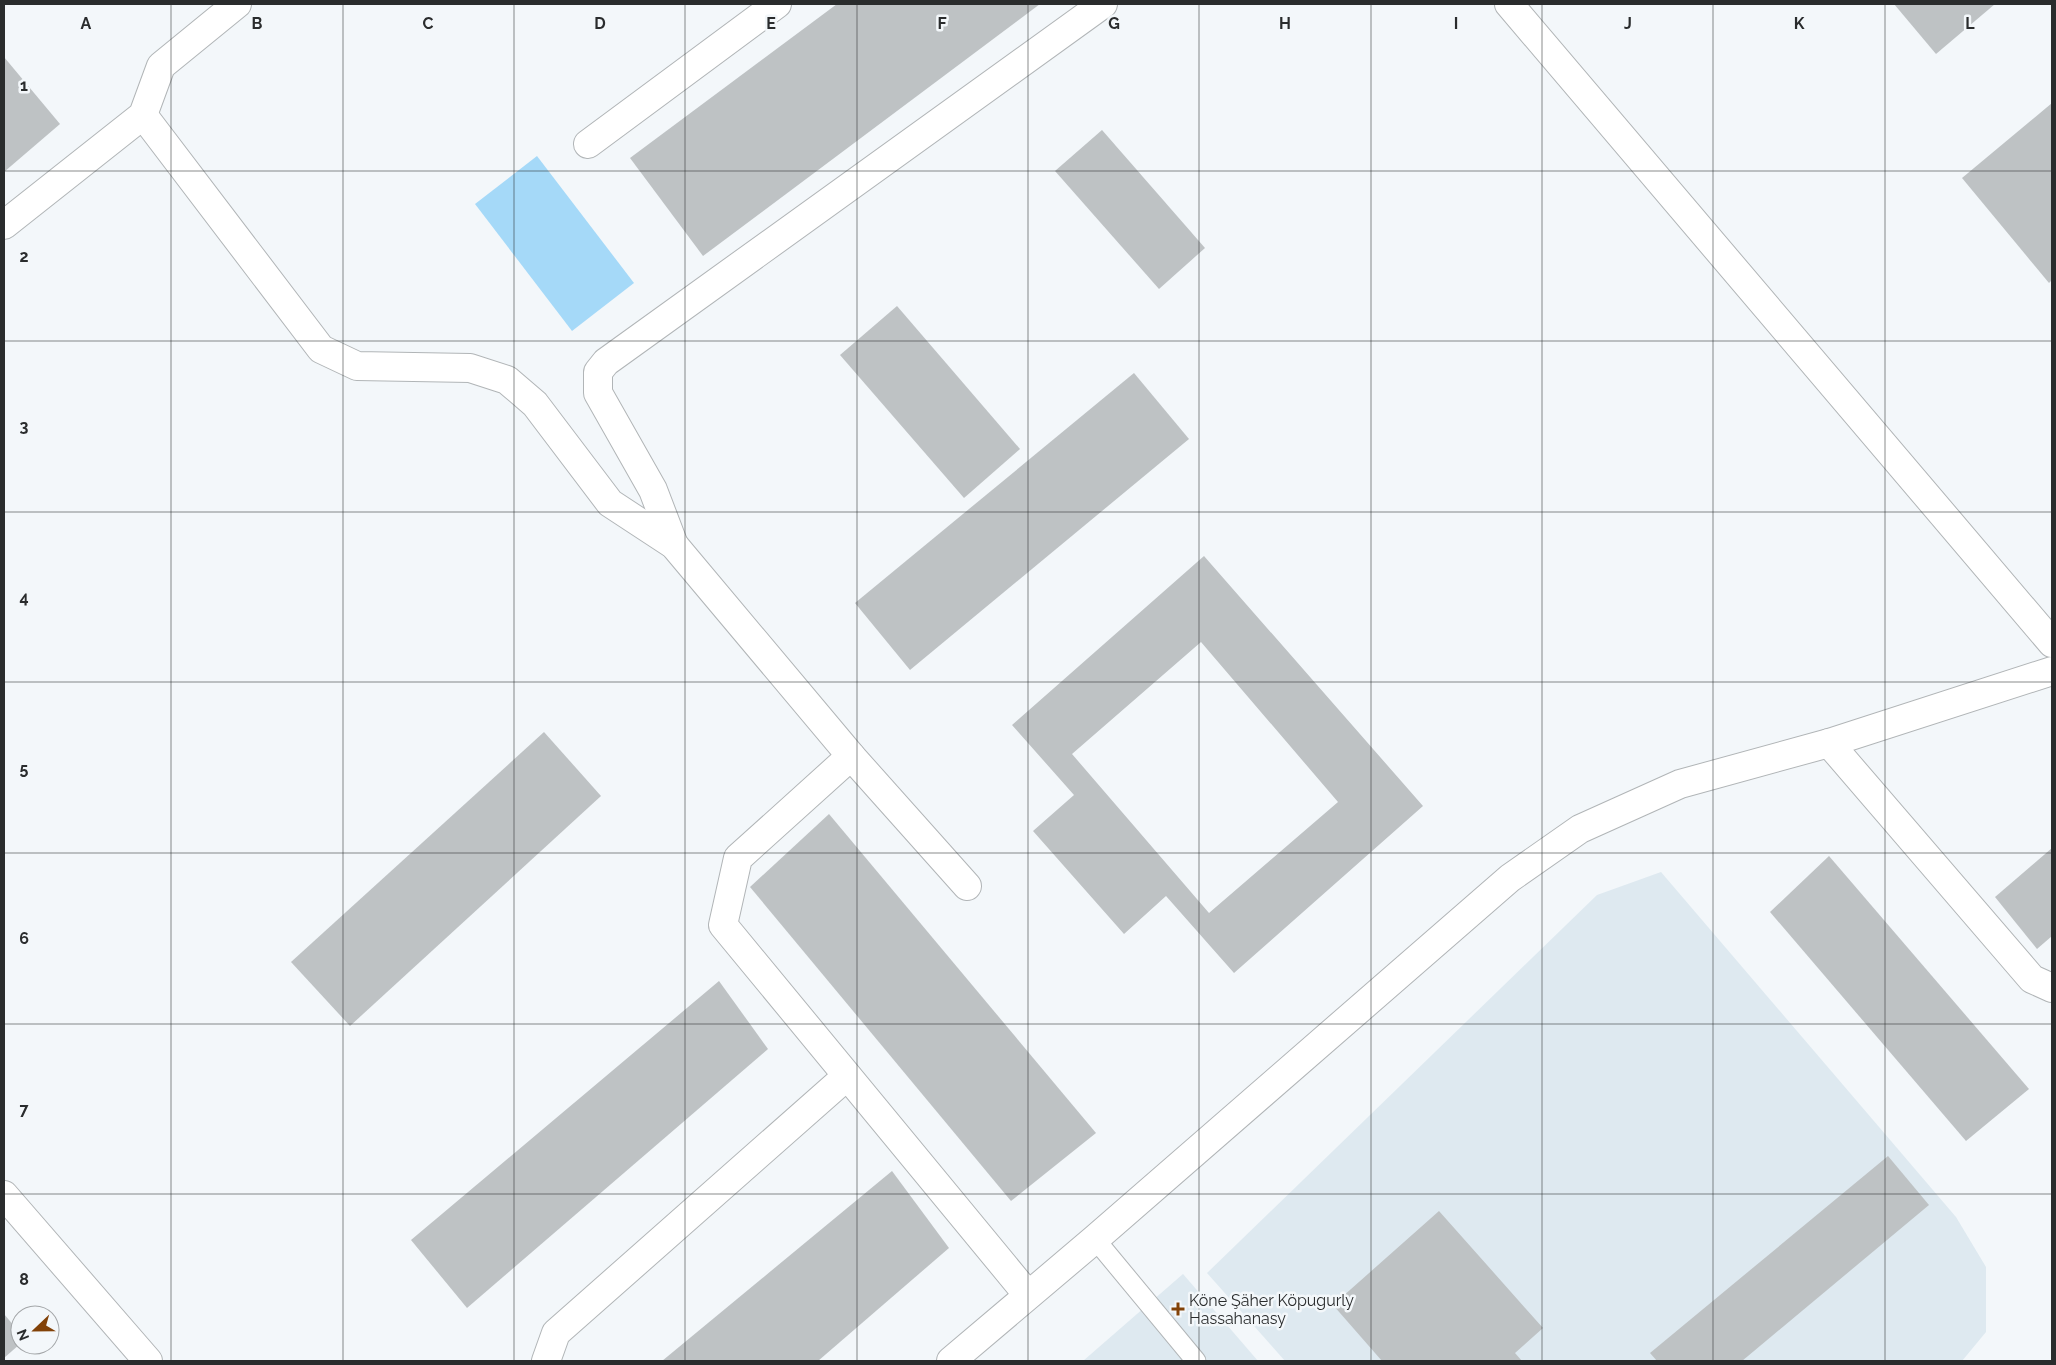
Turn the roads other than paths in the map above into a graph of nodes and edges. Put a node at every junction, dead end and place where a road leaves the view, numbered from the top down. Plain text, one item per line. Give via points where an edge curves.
1 (237, 4) edge
2 (777, 4) edge
3 (1103, 4) edge
4 (1509, 4) edge
5 (143, 115) junction
6 (588, 144) dead end
7 (4, 225) edge
8 (674, 545) junction
9 (2052, 643) edge
10 (2052, 671) edge
11 (1829, 743) junction
12 (851, 756) junction
13 (967, 886) dead end
14 (2052, 988) edge
15 (847, 1076) junction
16 (4, 1195) edge
17 (1095, 1239) junction
18 (1028, 1295) junction
19 (148, 1361) edge
20 (546, 1361) edge
21 (951, 1361) edge
22 (1196, 1361) edge

1 - 5 street via 161,66
2 - 6 street
3 - 8 street via 606,362 598,372 598,393 654,490
4 - 9 street
5 - 7 street
5 - 8 street via 321,349 357,366 470,368 507,380 535,404 610,503
8 - 12 street
10 - 11 street
11 - 14 street via 2032,979
11 - 17 street via 1680,784 1580,829 1510,878
12 - 13 street
12 - 15 street via 738,858 723,925
15 - 18 street
15 - 20 street via 556,1333
16 - 19 street
17 - 18 street
17 - 22 lane
18 - 21 street

